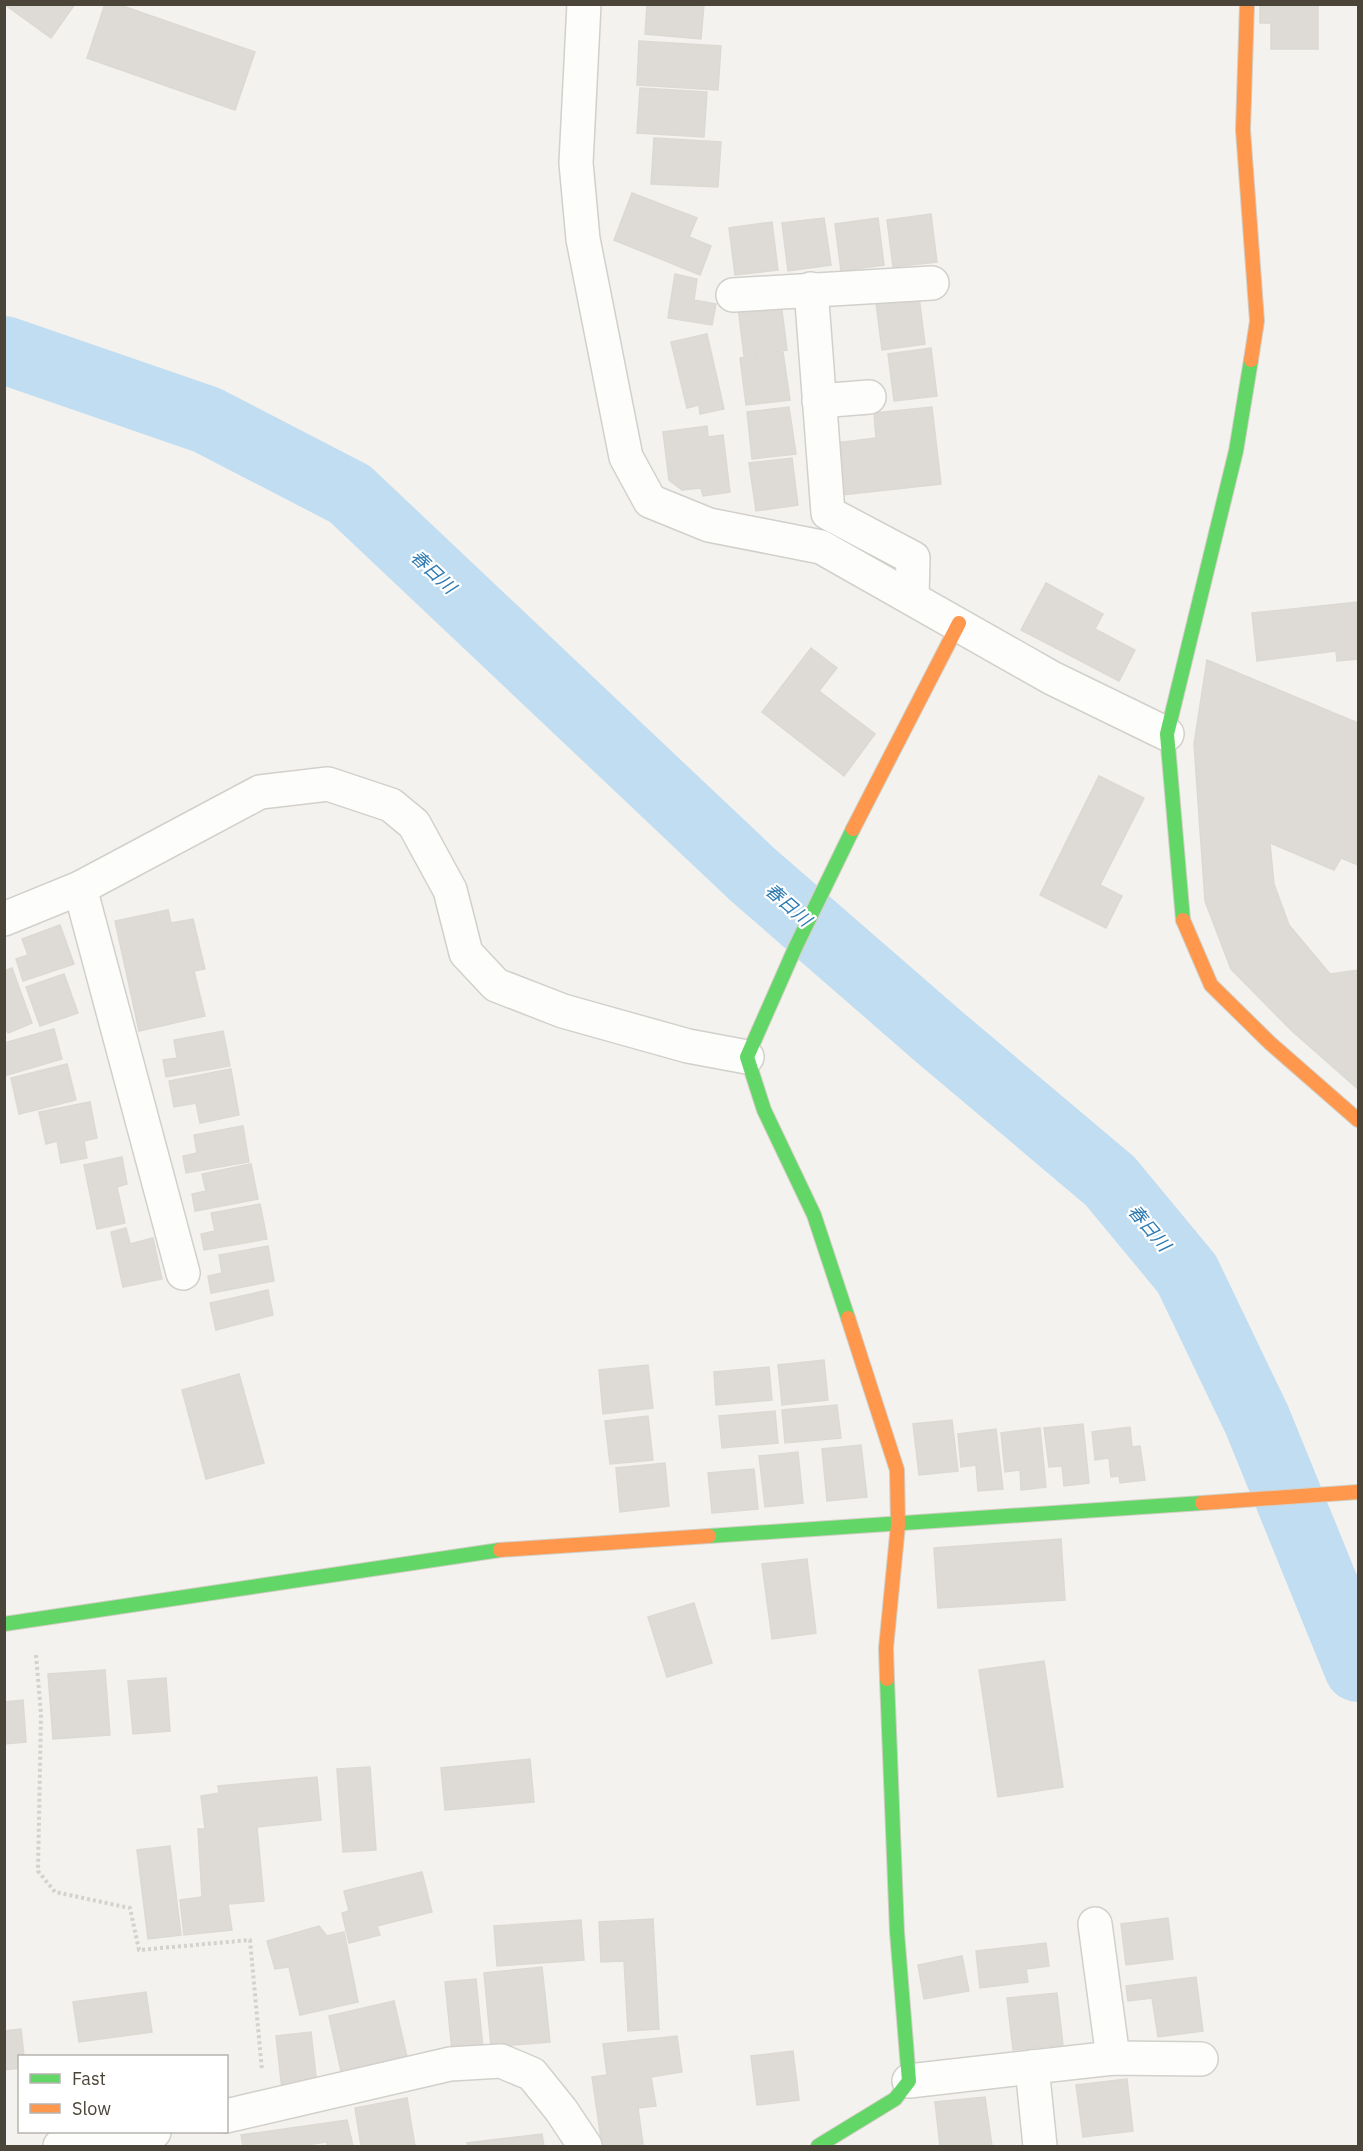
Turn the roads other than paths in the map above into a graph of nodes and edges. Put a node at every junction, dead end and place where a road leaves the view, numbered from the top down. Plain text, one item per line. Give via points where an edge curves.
1 (584, 4) edge
2 (1247, 4) edge
3 (932, 283) dead end
4 (811, 289) junction
5 (733, 295) dead end
6 (869, 397) dead end
7 (819, 401) junction
8 (912, 597) junction
9 (959, 623) junction
10 (1167, 734) junction
11 (80, 888) junction
12 (4, 919) edge
13 (747, 1057) junction
14 (1359, 1120) edge
15 (183, 1273) dead end
16 (1359, 1492) edge
17 (898, 1526) junction
18 (4, 1624) edge
19 (1095, 1924) dead end
20 (1113, 2058) junction
21 (1201, 2059) dead end
22 (1032, 2067) junction
23 (909, 2082) junction
24 (228, 2116) edge
25 (147, 2133) edge
26 (60, 2146) edge
27 (585, 2146) edge
28 (818, 2146) edge
29 (1040, 2146) edge

1 - 8 street via 576,163 583,239 626,457 650,501 709,525 822,547
2 - 10 street via 1242,130 1257,321 1236,451
3 - 4 street
4 - 5 street
4 - 7 street
6 - 7 street
7 - 8 street via 828,513 913,558
8 - 9 street
9 - 10 street via 1052,678
9 - 13 street via 844,845
10 - 14 street via 1181,916 1210,984 1270,1043
11 - 12 street
11 - 13 street via 260,792 327,784 391,805 414,824 450,890 466,953 496,985 563,1011 688,1046
11 - 15 street
13 - 17 street via 764,1110 814,1215 897,1470
16 - 17 street
17 - 18 street via 491,1551
17 - 23 street via 886,1648 897,1932
19 - 20 street
20 - 21 street
20 - 22 street
22 - 23 street
22 - 29 street
23 - 28 street via 895,2099
24 - 27 street via 450,2064 501,2061 532,2074
25 - 26 street

